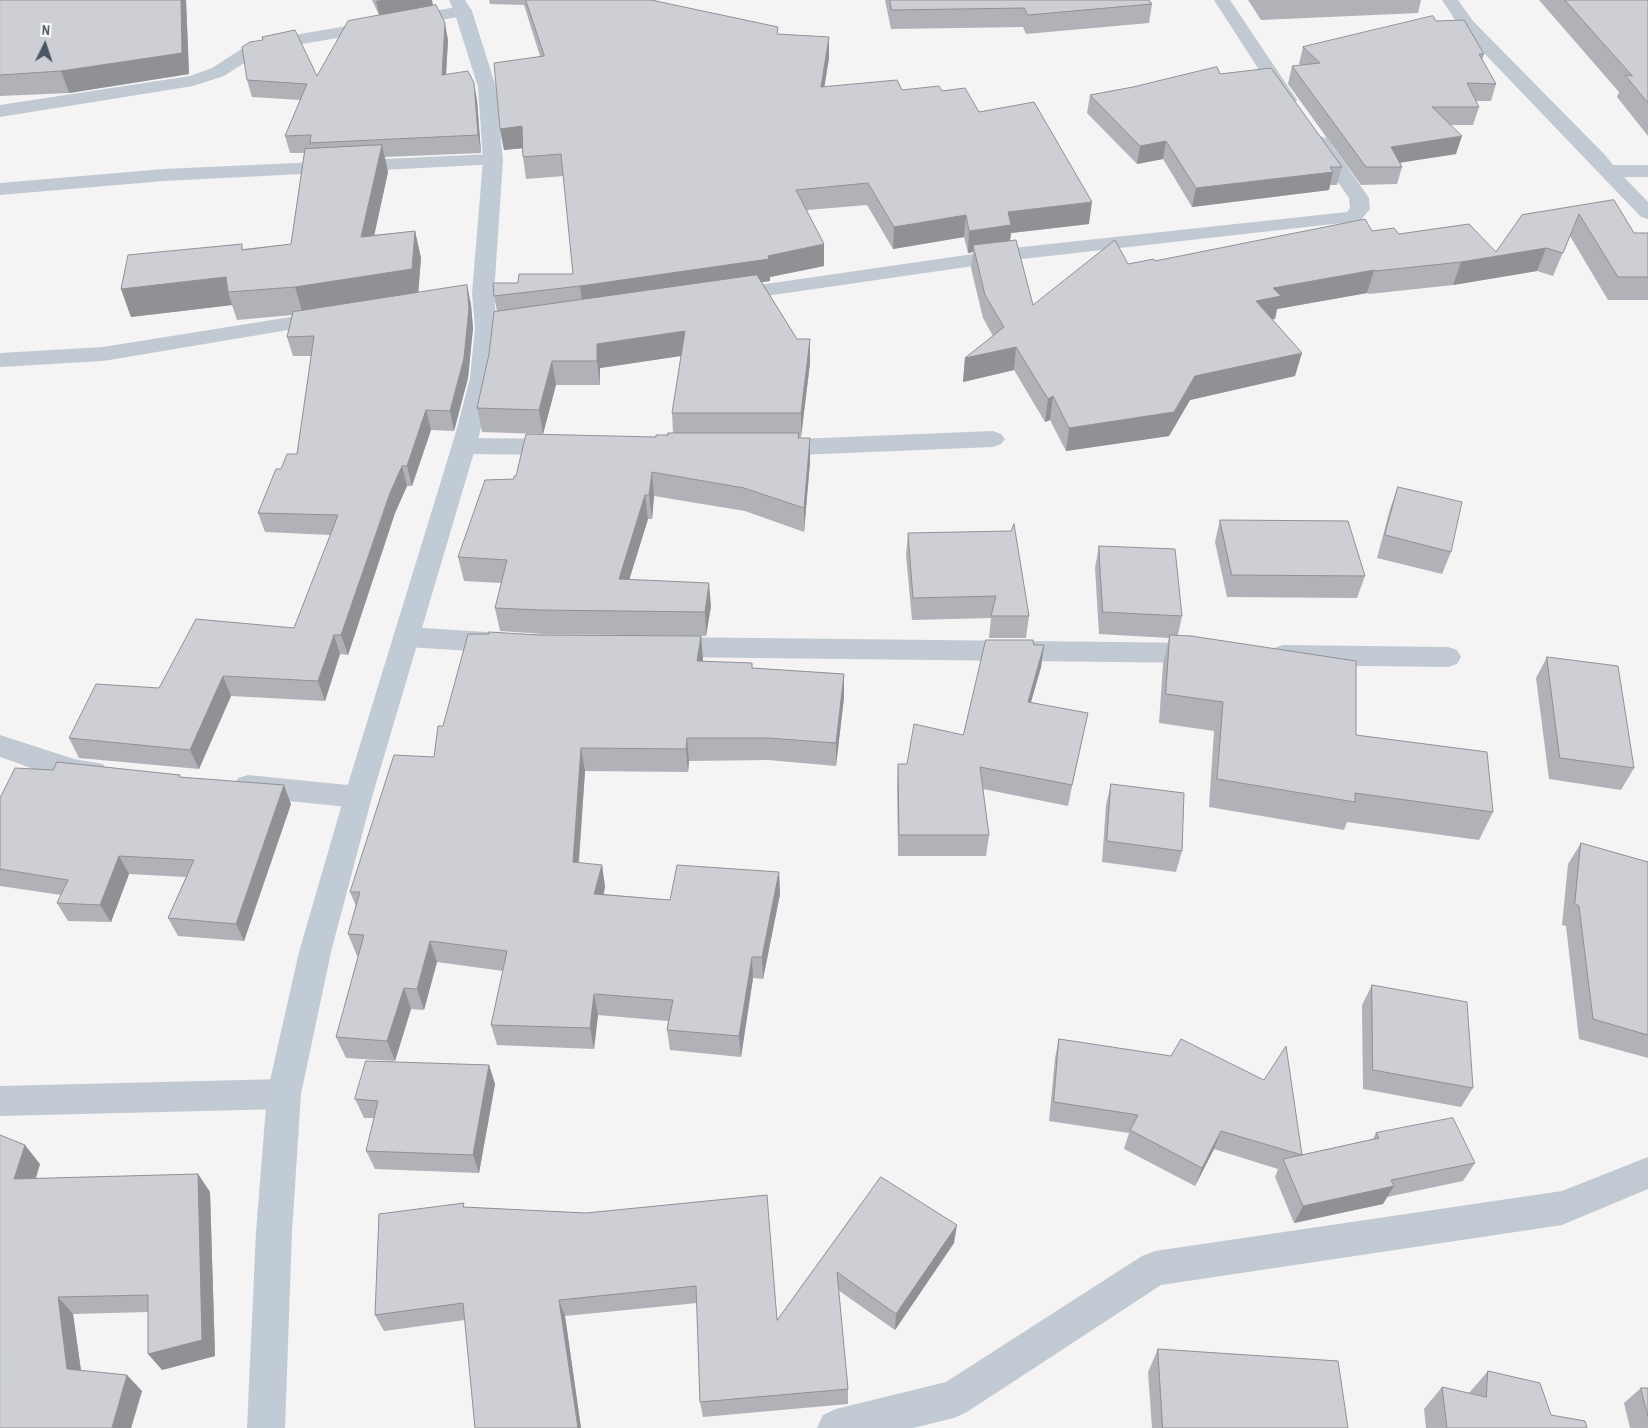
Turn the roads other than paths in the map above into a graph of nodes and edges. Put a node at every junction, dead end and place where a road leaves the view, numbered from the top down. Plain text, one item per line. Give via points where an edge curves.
1 (1222, 0) edge
2 (1450, 0) edge
3 (460, 5) edge
4 (0, 111) edge
5 (493, 160) junction
6 (1607, 171) junction
7 (1648, 171) edge
8 (0, 189) edge
9 (1648, 213) edge
10 (710, 298) edge
11 (349, 314) edge
12 (0, 360) edge
13 (993, 439) dead end
14 (464, 446) junction
15 (583, 447) edge
16 (753, 448) edge
17 (407, 637) junction
18 (524, 645) edge
19 (643, 647) edge
20 (1229, 654) edge
21 (1259, 654) edge
22 (1448, 658) dead end
23 (0, 746) edge
24 (122, 775) edge
25 (220, 784) edge
26 (358, 797) junction
27 (284, 1094) junction
28 (0, 1101) edge
29 (1648, 1174) edge
30 (266, 1428) edge
31 (836, 1428) edge

1 - 10 street via 1358,198 1360,208 1353,217 1022,253
2 - 6 street via 1467,25
3 - 4 street via 277,43 250,52 218,72 193,80
3 - 5 main road via 487,87
5 - 8 street via 164,175
5 - 14 main road via 473,296 495,327
6 - 7 street
6 - 9 street
11 - 12 street via 103,354
13 - 16 street
14 - 15 street
14 - 17 main road
17 - 18 street
17 - 26 main road
19 - 20 street
21 - 22 street
23 - 24 street via 74,770
25 - 26 street
26 - 27 main road via 315,952
27 - 28 street
27 - 30 main road via 274,1232
29 - 31 street via 1562,1208 1155,1268 954,1399

